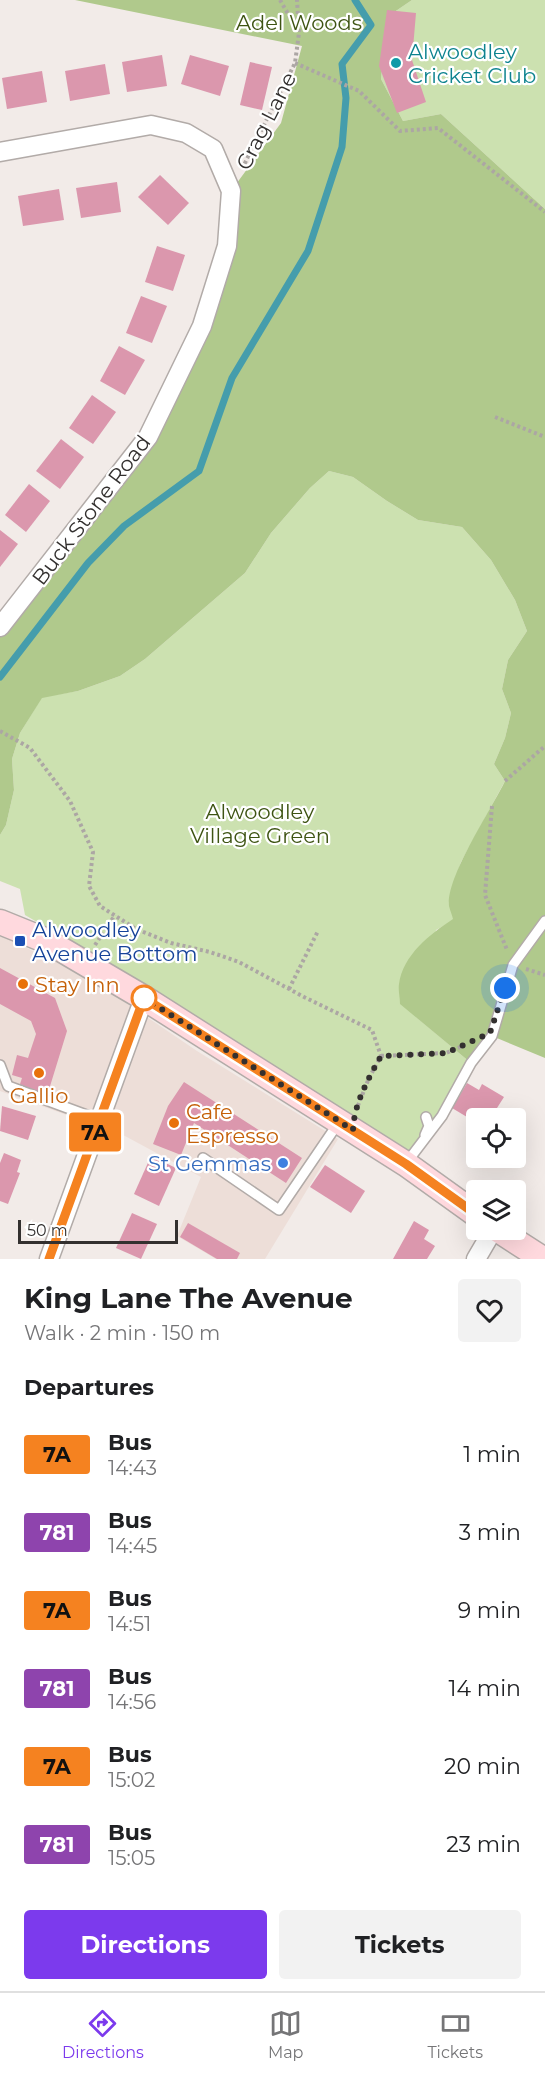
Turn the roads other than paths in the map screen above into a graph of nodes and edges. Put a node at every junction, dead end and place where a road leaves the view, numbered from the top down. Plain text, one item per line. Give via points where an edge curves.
1 (0, 152) edge
2 (0, 627) edge
3 (545, 921) edge
4 (0, 922) edge
5 (144, 998) junction
6 (0, 1065) edge
7 (426, 1117) dead end
8 (100, 1120) junction
9 (346, 1126) junction
10 (203, 1158) dead end
11 (406, 1164) junction
12 (466, 1207) edge
13 (487, 1240) edge
14 (514, 1240) edge
15 (49, 1259) edge
16 (476, 1259) edge
17 (543, 1259) edge

1 - 2 street, Buck Stone Road via 151,125 186,134 213,149 231,191 227,246 202,326 148,437
3 - 11 lane via 513,965 492,1036 471,1063 442,1116
4 - 5 street via 47,941
5 - 8 street
5 - 9 street
6 - 8 lane via 8,1086
7 - 11 lane via 426,1134
8 - 15 street
9 - 10 lane via 279,1210
9 - 11 street
11 - 12 street
13 - 16 street
14 - 17 street

